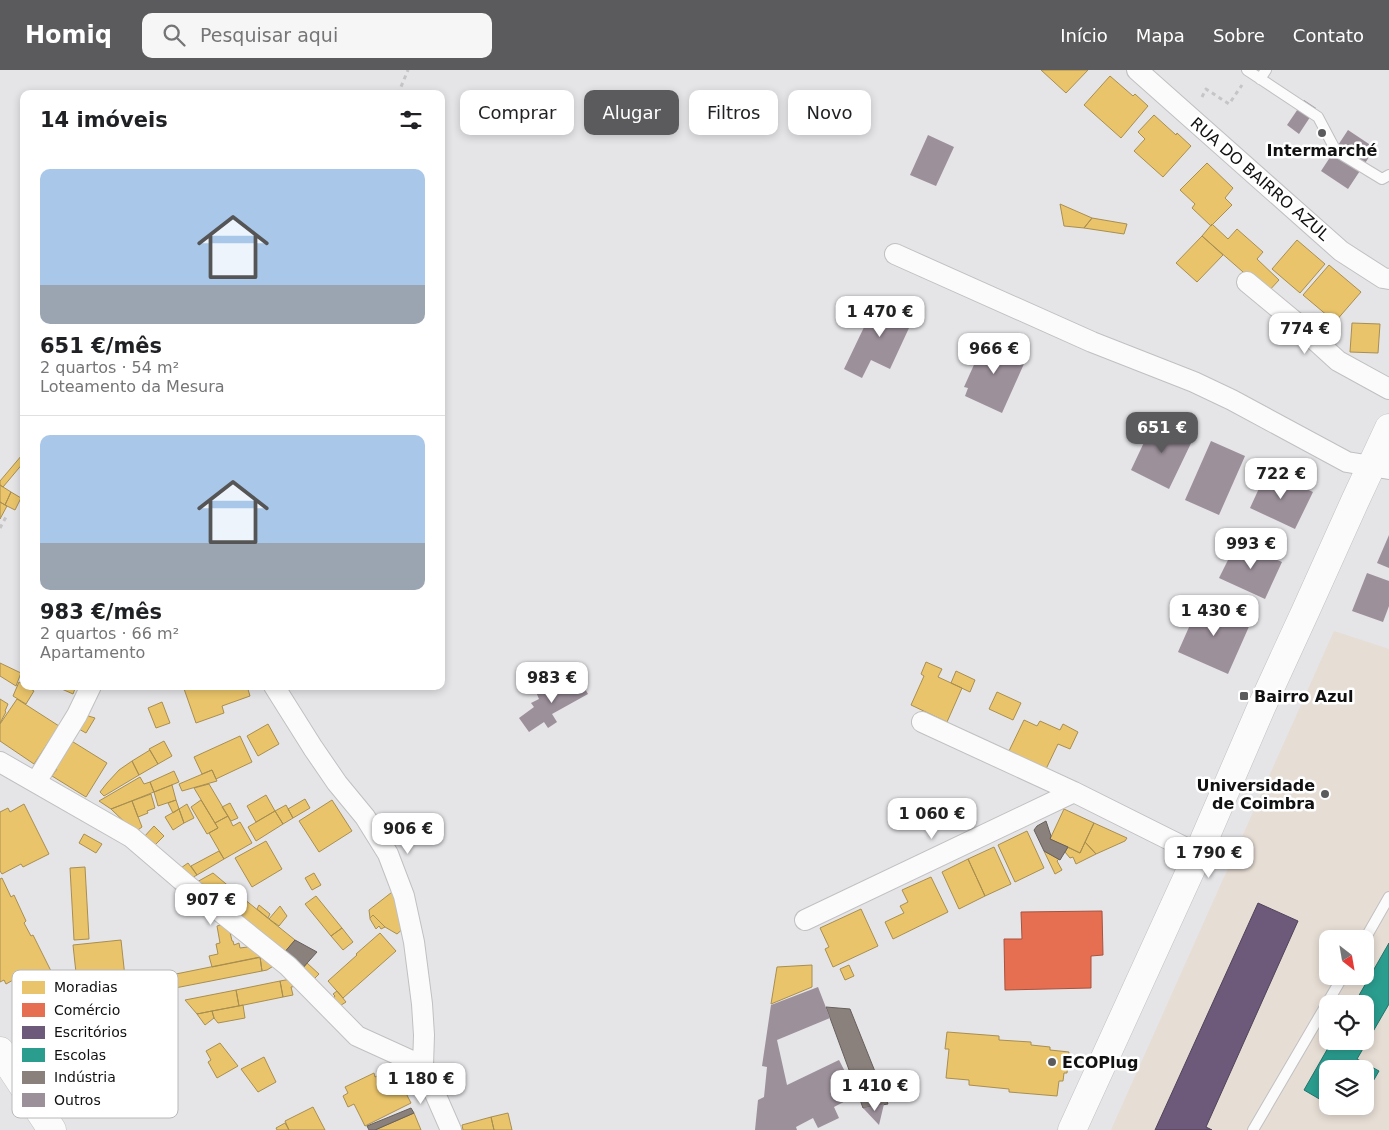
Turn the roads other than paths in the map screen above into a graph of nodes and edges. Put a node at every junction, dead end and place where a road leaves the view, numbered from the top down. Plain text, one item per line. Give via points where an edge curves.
1 (1138, 70) edge
2 (1248, 71) edge
3 (1263, 74) edge
4 (1389, 176) edge
5 (895, 254) dead end
6 (1389, 279) edge
7 (1247, 282) dead end
8 (1389, 389) edge
9 (1389, 428) edge
10 (1380, 468) edge
11 (89, 690) edge
12 (277, 690) edge
13 (922, 722) dead end
14 (2, 765) edge
15 (36, 782) junction
16 (1074, 792) junction
17 (1198, 854) junction
18 (1389, 897) edge
19 (805, 920) dead end
20 (1370, 930) edge
21 (1338, 985) edge
22 (0, 1051) edge
23 (423, 1066) junction
24 (12, 1069) edge
25 (46, 1118) edge
26 (52, 1130) edge
27 (451, 1130) edge
28 (1072, 1130) edge
29 (1253, 1130) edge

1 - 6 street, RUA DO BAIRRO AZUL via 1341,251
2 - 3 lane
3 - 4 lane via 1318,117 1336,151 1382,179
5 - 10 street via 1092,342 1194,382 1347,462
7 - 8 street via 1338,361
9 - 10 street
10 - 17 street via 1355,500
11 - 15 street
12 - 23 street via 388,854 404,896 414,942 422,1004
13 - 16 street
14 - 15 street
15 - 23 street via 131,837 288,966 357,1036
16 - 17 street
16 - 19 street
17 - 28 street
18 - 20 lane
21 - 29 lane
22 - 24 street
23 - 27 street
25 - 26 street

